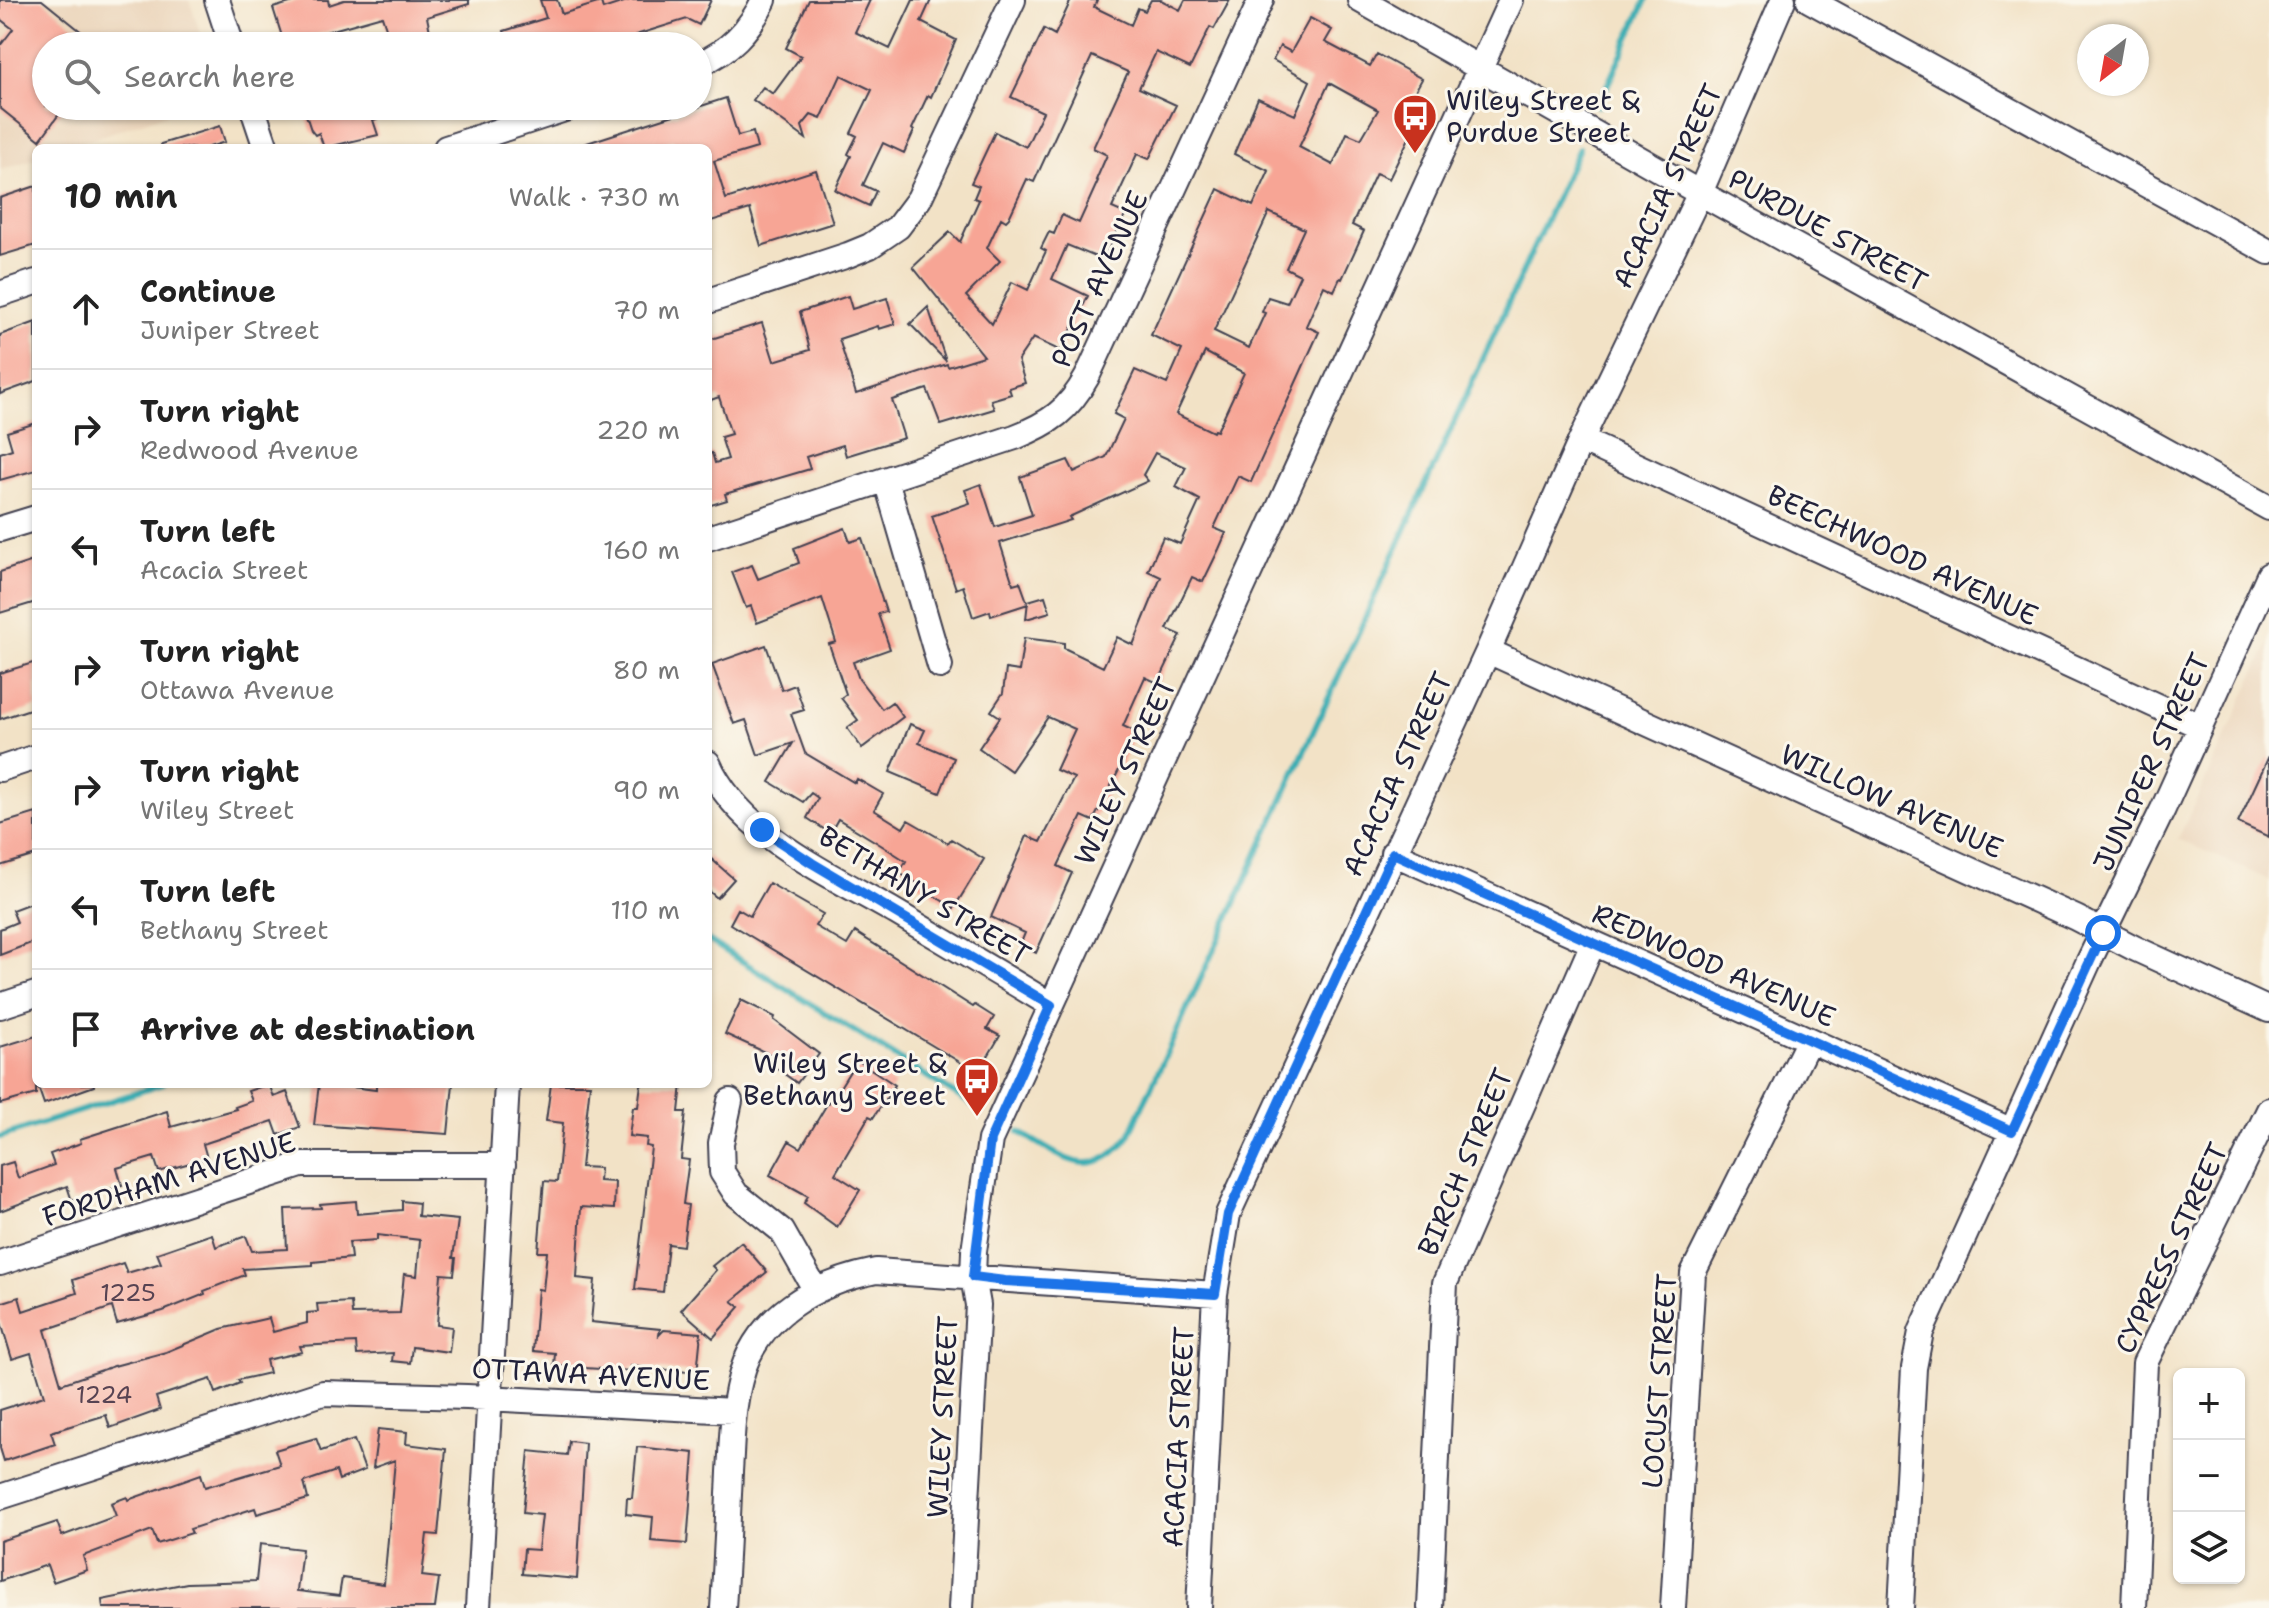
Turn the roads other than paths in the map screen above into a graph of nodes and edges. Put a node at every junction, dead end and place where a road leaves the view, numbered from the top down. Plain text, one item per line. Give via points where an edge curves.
1 (217, 0) edge
2 (764, 0) edge
3 (1013, 0) edge
4 (1261, 0) edge
5 (1360, 0) edge
6 (1511, 0) edge
7 (1783, 0) edge
8 (1809, 0) edge
9 (227, 32) edge
10 (712, 57) edge
11 (1482, 67) junction
12 (257, 120) edge
13 (531, 120) edge
14 (265, 144) edge
15 (458, 144) edge
16 (1700, 193) junction
17 (2269, 252) edge
18 (32, 283) edge
19 (0, 294) edge
20 (712, 300) edge
21 (1581, 440) junction
22 (886, 480) junction
23 (2269, 508) edge
24 (32, 519) edge
25 (0, 529) edge
26 (712, 537) edge
27 (2269, 575) edge
28 (1488, 651) junction
29 (940, 666) dead end
30 (2200, 726) junction
31 (32, 758) edge
32 (0, 769) edge
33 (712, 770) edge
34 (1393, 853) junction
35 (2103, 933) junction
36 (1593, 943) junction
37 (32, 995) edge
38 (1051, 1005) junction
39 (0, 1006) edge
40 (2269, 1010) edge
41 (1809, 1040) junction
42 (507, 1088) edge
43 (730, 1101) dead end
44 (2269, 1110) edge
45 (2012, 1131) junction
46 (503, 1165) junction
47 (0, 1263) edge
48 (973, 1277) junction
49 (815, 1289) junction
50 (1215, 1294) junction
51 (489, 1398) junction
52 (734, 1411) junction
53 (0, 1497) edge
54 (478, 1608) edge
55 (723, 1608) edge
56 (961, 1608) edge
57 (1199, 1608) edge
58 (1430, 1608) edge
59 (1673, 1608) edge
60 (1901, 1608) edge
61 (2134, 1608) edge

1 - 9 street
2 - 10 street via 739,39
3 - 20 street via 929,182 898,227 848,255
4 - 22 street, POST AVENUE via 1078,394 1036,429
5 - 11 street, PURDUE STREET
6 - 11 street, WILEY STREET
7 - 16 street, ACACIA STREET
8 - 17 street
11 - 16 street, PURDUE STREET
11 - 38 street, WILEY STREET
12 - 14 street
13 - 15 street
16 - 21 street, ACACIA STREET
16 - 23 street, PURDUE STREET
18 - 19 street
21 - 28 street, ACACIA STREET
21 - 30 street, BEECHWOOD AVENUE
22 - 26 street, POST AVENUE
22 - 29 street
24 - 25 street
27 - 30 street, JUNIPER STREET
28 - 34 street, ACACIA STREET
28 - 35 street, WILLOW AVENUE
30 - 35 street, JUNIPER STREET
31 - 32 street
33 - 38 street, BETHANY STREET via 730,801 762,830
34 - 36 street, REDWOOD AVENUE
34 - 50 street, ACACIA STREET via 1228,1214
35 - 40 street, WILLOW AVENUE
35 - 45 street, JUNIPER STREET
36 - 41 street, REDWOOD AVENUE
36 - 58 street, BIRCH STREET via 1445,1283
37 - 39 street
38 - 48 street, WILEY STREET via 990,1140
41 - 45 street, REDWOOD AVENUE
41 - 59 street, LOCUST STREET via 1693,1273
42 - 46 street
43 - 49 street via 721,1143 722,1172 736,1194 782,1231
44 - 61 street, CYPRESS STREET via 2145,1363
45 - 60 street, JUNIPER STREET via 1921,1332 1914,1368
46 - 47 street, FORDHAM AVENUE via 301,1165
46 - 51 street
48 - 49 street, OTTAWA AVENUE via 876,1271
48 - 50 street, OTTAWA AVENUE
48 - 56 street, WILEY STREET via 978,1305
49 - 52 street, OTTAWA AVENUE via 783,1312 756,1343 740,1378
50 - 57 street, ACACIA STREET
51 - 52 street, OTTAWA AVENUE
51 - 53 street, OTTAWA AVENUE via 323,1393
51 - 54 street
52 - 55 street

